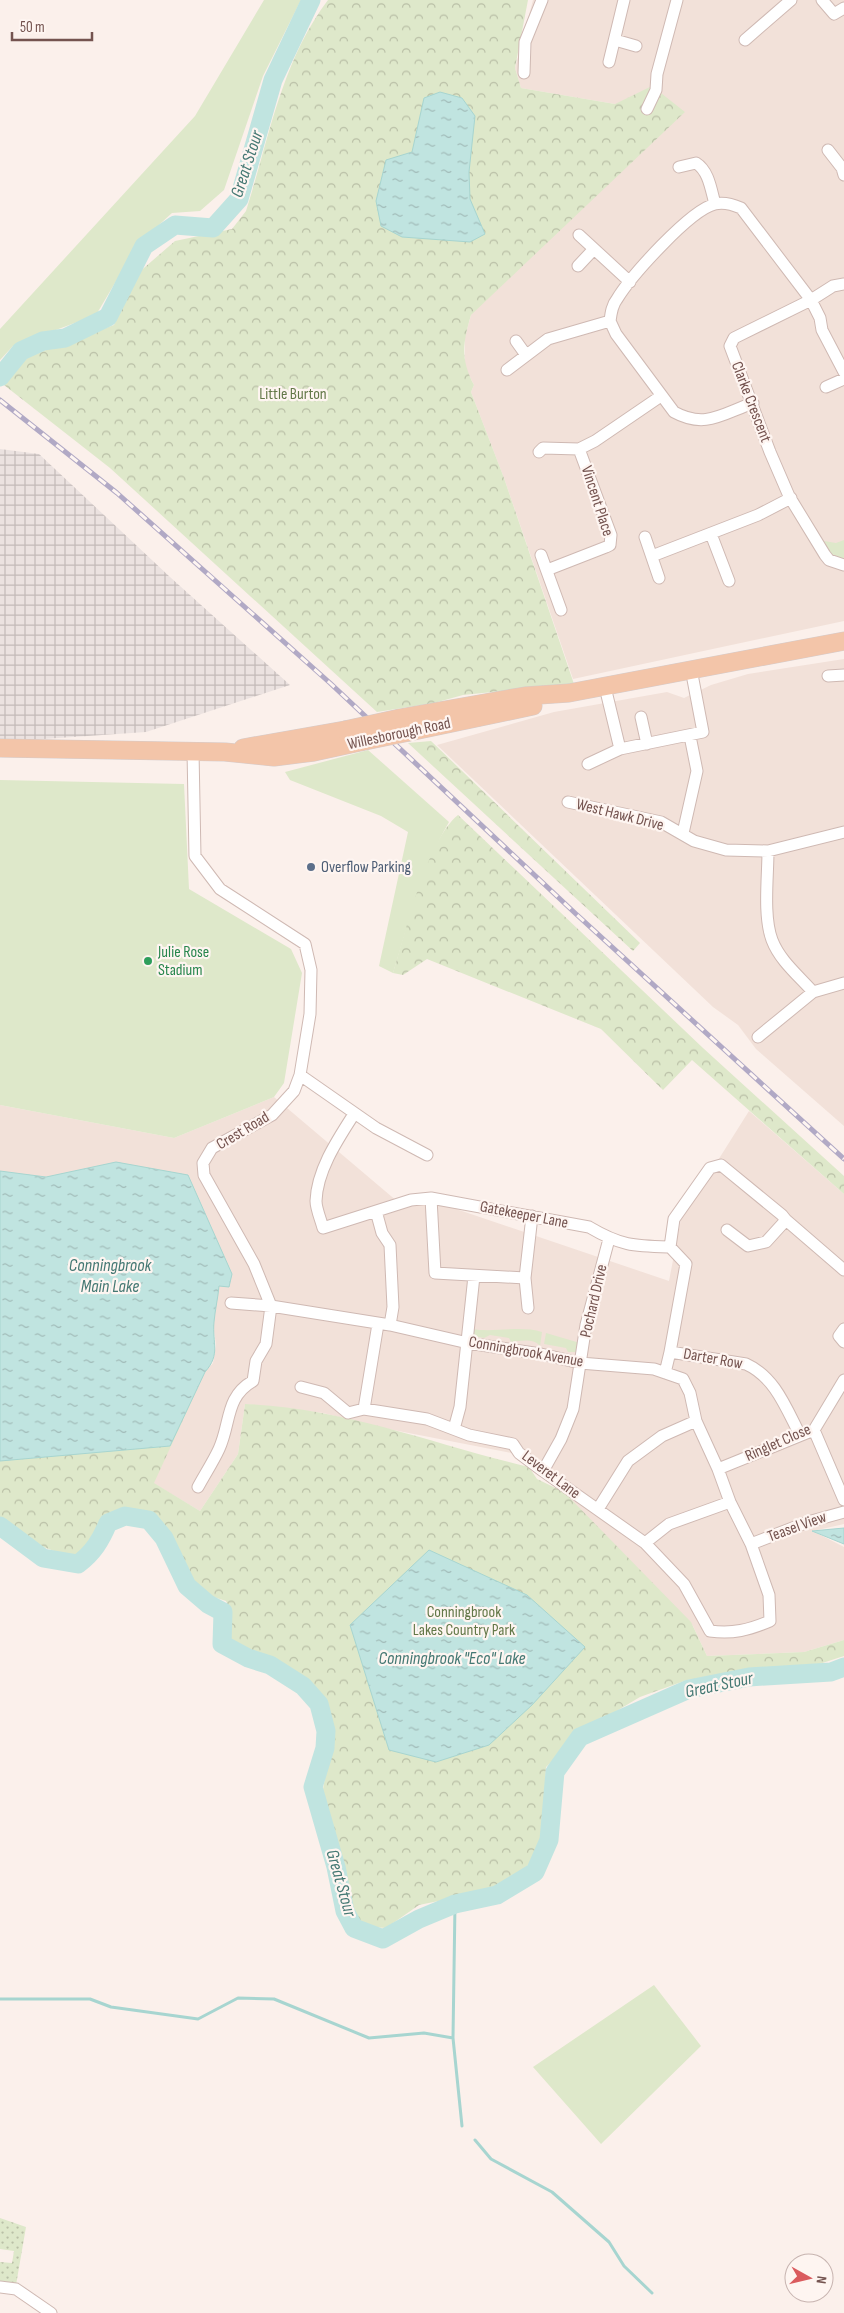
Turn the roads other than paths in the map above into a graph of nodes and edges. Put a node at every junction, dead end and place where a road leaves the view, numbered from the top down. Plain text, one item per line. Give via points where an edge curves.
1 (542, 0) edge
2 (624, 0) edge
3 (677, 0) edge
4 (822, 0) edge
5 (789, 1) edge
6 (839, 11) edge
7 (614, 40) junction
8 (745, 40) dead end
9 (636, 46) dead end
10 (609, 62) dead end
11 (524, 73) dead end
12 (647, 109) dead end
13 (828, 150) dead end
14 (679, 166) dead end
15 (843, 170) edge
16 (714, 204) junction
17 (579, 235) dead end
18 (593, 250) junction
19 (578, 266) dead end
20 (630, 282) junction
21 (844, 284) edge
22 (811, 300) junction
23 (610, 321) junction
24 (516, 341) dead end
25 (526, 355) junction
26 (507, 370) dead end
27 (844, 372) edge
28 (844, 379) edge
29 (826, 388) dead end
30 (661, 396) junction
31 (753, 403) junction
32 (579, 449) junction
33 (538, 452) dead end
34 (790, 498) junction
35 (711, 534) junction
36 (645, 537) dead end
37 (541, 555) dead end
38 (652, 556) junction
39 (844, 565) edge
40 (547, 570) junction
41 (659, 578) dead end
42 (729, 581) dead end
43 (561, 610) dead end
44 (844, 641) edge
45 (691, 668) junction
46 (844, 675) edge
47 (828, 676) dead end
48 (605, 686) junction
49 (641, 717) dead end
50 (404, 725) junction
51 (690, 736) junction
52 (647, 744) junction
53 (0, 748) edge
54 (620, 749) junction
55 (193, 751) junction
56 (225, 752) junction
57 (588, 764) dead end
58 (568, 802) dead end
59 (844, 832) edge
60 (683, 833) junction
61 (768, 852) junction
62 (844, 983) edge
63 (813, 992) junction
64 (758, 1037) dead end
65 (300, 1075) junction
66 (354, 1114) junction
67 (427, 1155) dead end
68 (431, 1198) junction
69 (376, 1212) junction
70 (532, 1216) junction
71 (786, 1220) junction
72 (727, 1230) dead end
73 (609, 1239) junction
74 (670, 1247) junction
75 (844, 1270) edge
76 (474, 1276) junction
77 (525, 1278) junction
78 (231, 1303) dead end
79 (271, 1306) junction
80 (528, 1308) dead end
81 (384, 1324) junction
82 (844, 1328) edge
83 (844, 1342) edge
84 (468, 1343) junction
85 (670, 1352) junction
86 (580, 1362) junction
87 (665, 1373) junction
88 (844, 1380) edge
89 (301, 1387) dead end
90 (364, 1409) junction
91 (696, 1421) junction
92 (454, 1428) junction
93 (814, 1430) junction
94 (800, 1435) junction
95 (718, 1469) junction
96 (542, 1471) junction
97 (835, 1479) junction
98 (824, 1484) dead end
99 (198, 1486) dead end
100 (844, 1500) edge
101 (730, 1502) junction
102 (598, 1509) junction
103 (844, 1512) edge
104 (645, 1543) junction
105 (751, 1544) junction
106 (770, 1621) joint
107 (0, 2287) edge
108 (51, 2313) edge

1 - 11 street via 525,42
2 - 7 street
3 - 12 street via 657,74 656,90
4 - 6 street
5 - 8 street
7 - 9 street
7 - 10 street
13 - 15 street
14 - 16 street via 696,164 702,167
16 - 20 street via 675,232
16 - 22 street via 741,208
17 - 18 street
18 - 19 street
18 - 20 street
20 - 23 street via 616,300
21 - 22 street, Clarke Crescent via 833,286
22 - 27 street
22 - 31 street, Clarke Crescent via 731,342 731,351
23 - 25 street via 553,337
23 - 30 street
24 - 25 street
25 - 26 street
28 - 29 street
30 - 31 street via 674,412 697,421
30 - 32 street, Vincent Place
31 - 34 street, Clarke Crescent
32 - 33 street, Vincent Place via 542,448
32 - 40 street, Vincent Place via 611,540 606,548
34 - 35 street
34 - 39 street, Clarke Crescent via 825,555
35 - 38 street
35 - 42 street
36 - 38 street
37 - 40 street
38 - 41 street
40 - 43 street
44 - 45 main road, Willesborough Road
45 - 48 main road, Willesborough Road
45 - 51 street via 703,732
46 - 47 street
48 - 50 main road, Willesborough Road via 525,696
48 - 54 street
49 - 52 street
50 - 56 main road, Willesborough Road, bridge via 344,730
50 - 56 main road, Willesborough Road, bridge via 360,742 314,752 274,757
51 - 52 street
51 - 60 street via 697,771
52 - 54 street
53 - 55 main road, Willesborough Road
54 - 57 street
55 - 56 main road, Willesborough Road
55 - 65 street via 195,856 220,889 305,944 311,970 310,1014
58 - 60 street, West Hawk Drive via 661,822
59 - 61 street, West Hawk Drive
60 - 61 street, West Hawk Drive via 711,848
61 - 63 street via 768,919 772,941 790,968
62 - 63 street
63 - 64 street
65 - 66 street
65 - 79 street, Crest Road via 294,1091 272,1115 212,1148 203,1162 204,1175 254,1264
66 - 67 street
66 - 69 street, Gatekeeper Lane via 326,1163 316,1201 323,1228
68 - 69 street, Gatekeeper Lane via 411,1200
68 - 70 street, Gatekeeper Lane
68 - 76 street via 435,1273
69 - 81 street via 382,1233 390,1245 393,1307
70 - 73 street, Gatekeeper Lane via 590,1227
70 - 77 street
71 - 72 street via 766,1242 748,1246
71 - 74 street via 721,1165 710,1168 674,1218
71 - 75 street
73 - 74 street, Gatekeeper Lane via 629,1246
73 - 86 street, Pochard Drive
74 - 85 street via 686,1264
76 - 77 street
76 - 84 street
77 - 80 street
78 - 79 street, Conningbrook Avenue
79 - 81 street, Conningbrook Avenue
79 - 99 street via 266,1344 256,1361 253,1381 240,1388 220,1448
81 - 84 street, Conningbrook Avenue
81 - 90 street
82 - 83 street via 839,1336
84 - 86 street, Conningbrook Avenue
84 - 92 street via 460,1407
85 - 87 street, Darter Row
85 - 94 street, Darter Row via 756,1368 774,1385
86 - 87 street, Conningbrook Avenue via 654,1369
86 - 96 street, Pochard Drive via 572,1409 561,1439
87 - 91 street, Conningbrook Avenue via 682,1379 690,1393
88 - 93 street, Ringlet Close
89 - 90 street, Leveret Lane via 324,1393 348,1412
90 - 92 street, Leveret Lane via 427,1419
91 - 95 street, Conningbrook Avenue
91 - 102 street via 662,1436 628,1461
92 - 96 street, Leveret Lane via 469,1435 513,1444
93 - 94 street, Ringlet Close
93 - 97 street, Teasel View
94 - 95 street, Ringlet Close
95 - 101 street, Conningbrook Avenue
96 - 102 street, Leveret Lane
97 - 98 street, Teasel View
97 - 100 street, Teasel View
101 - 104 street via 669,1524
101 - 105 street, Conningbrook Avenue
102 - 104 street, Leveret Lane
103 - 105 street, Teasel View
104 - 106 street, Leveret Lane via 684,1584 710,1631 745,1631
105 - 106 street, Conningbrook Avenue via 769,1595
107 - 108 street via 16,2290

